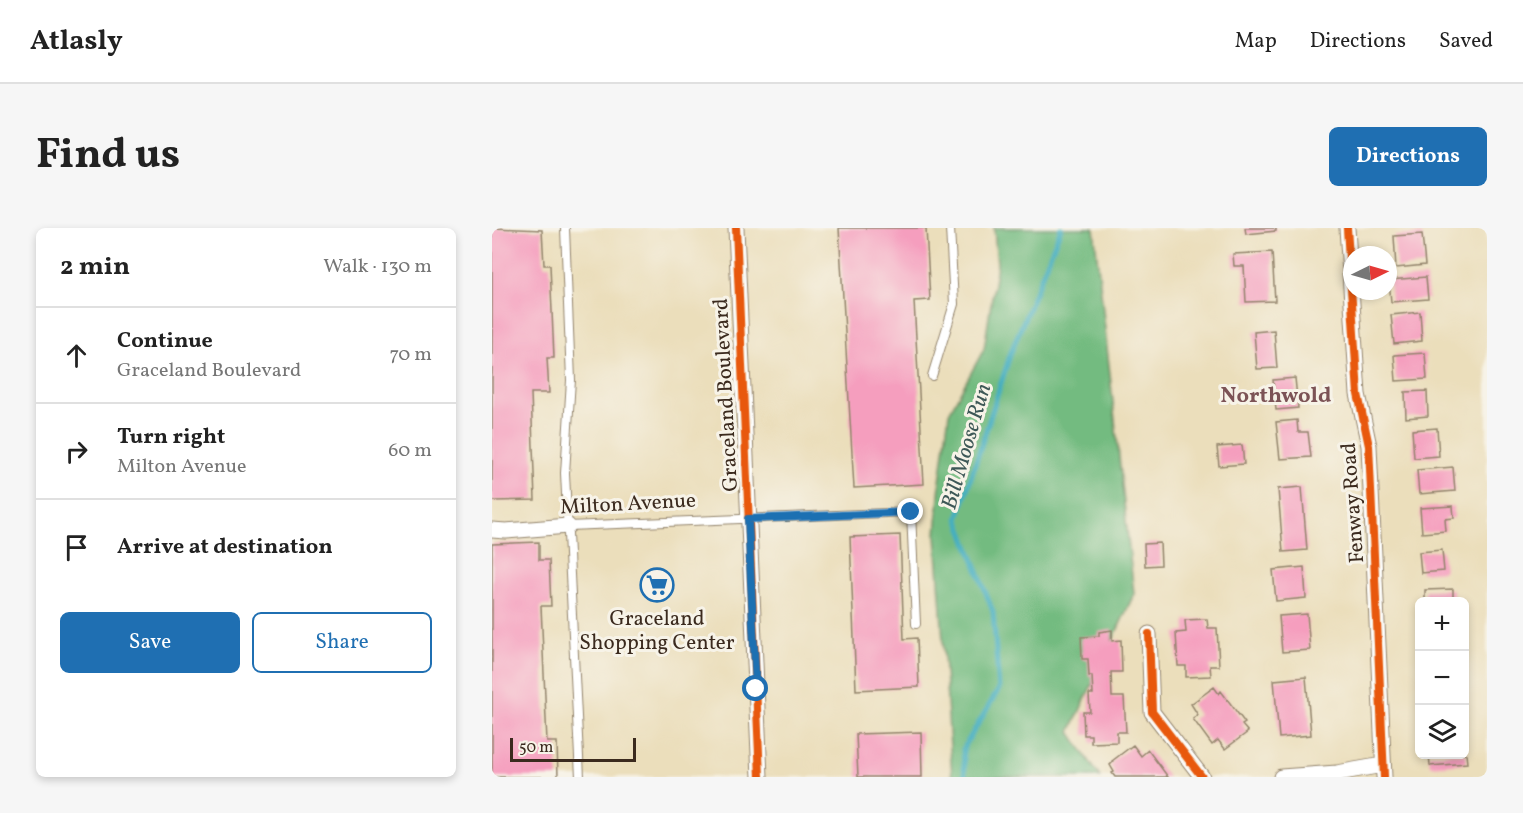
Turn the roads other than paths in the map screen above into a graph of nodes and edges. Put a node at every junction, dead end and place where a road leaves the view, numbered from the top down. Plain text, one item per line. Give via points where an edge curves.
1 (565, 228) edge
2 (736, 228) edge
3 (950, 228) edge
4 (1347, 228) edge
5 (932, 376) dead end
6 (748, 519) junction
7 (568, 526) junction
8 (492, 530) edge
9 (916, 624) dead end
10 (1149, 634) dead end
11 (1384, 771) edge
12 (580, 777) edge
13 (760, 777) edge
14 (1202, 777) edge
15 (1281, 777) edge

1 - 7 lane via 571,380 565,456
2 - 6 street, Graceland Boulevard
3 - 5 lane via 954,304
4 - 11 street, Fenway Road via 1358,394 1369,446
6 - 7 lane, Milton Avenue
6 - 9 lane, Milton Avenue via 911,512
6 - 13 street, Graceland Boulevard
7 - 8 street, Milton Avenue
7 - 12 lane
10 - 14 street via 1152,712
11 - 15 street

